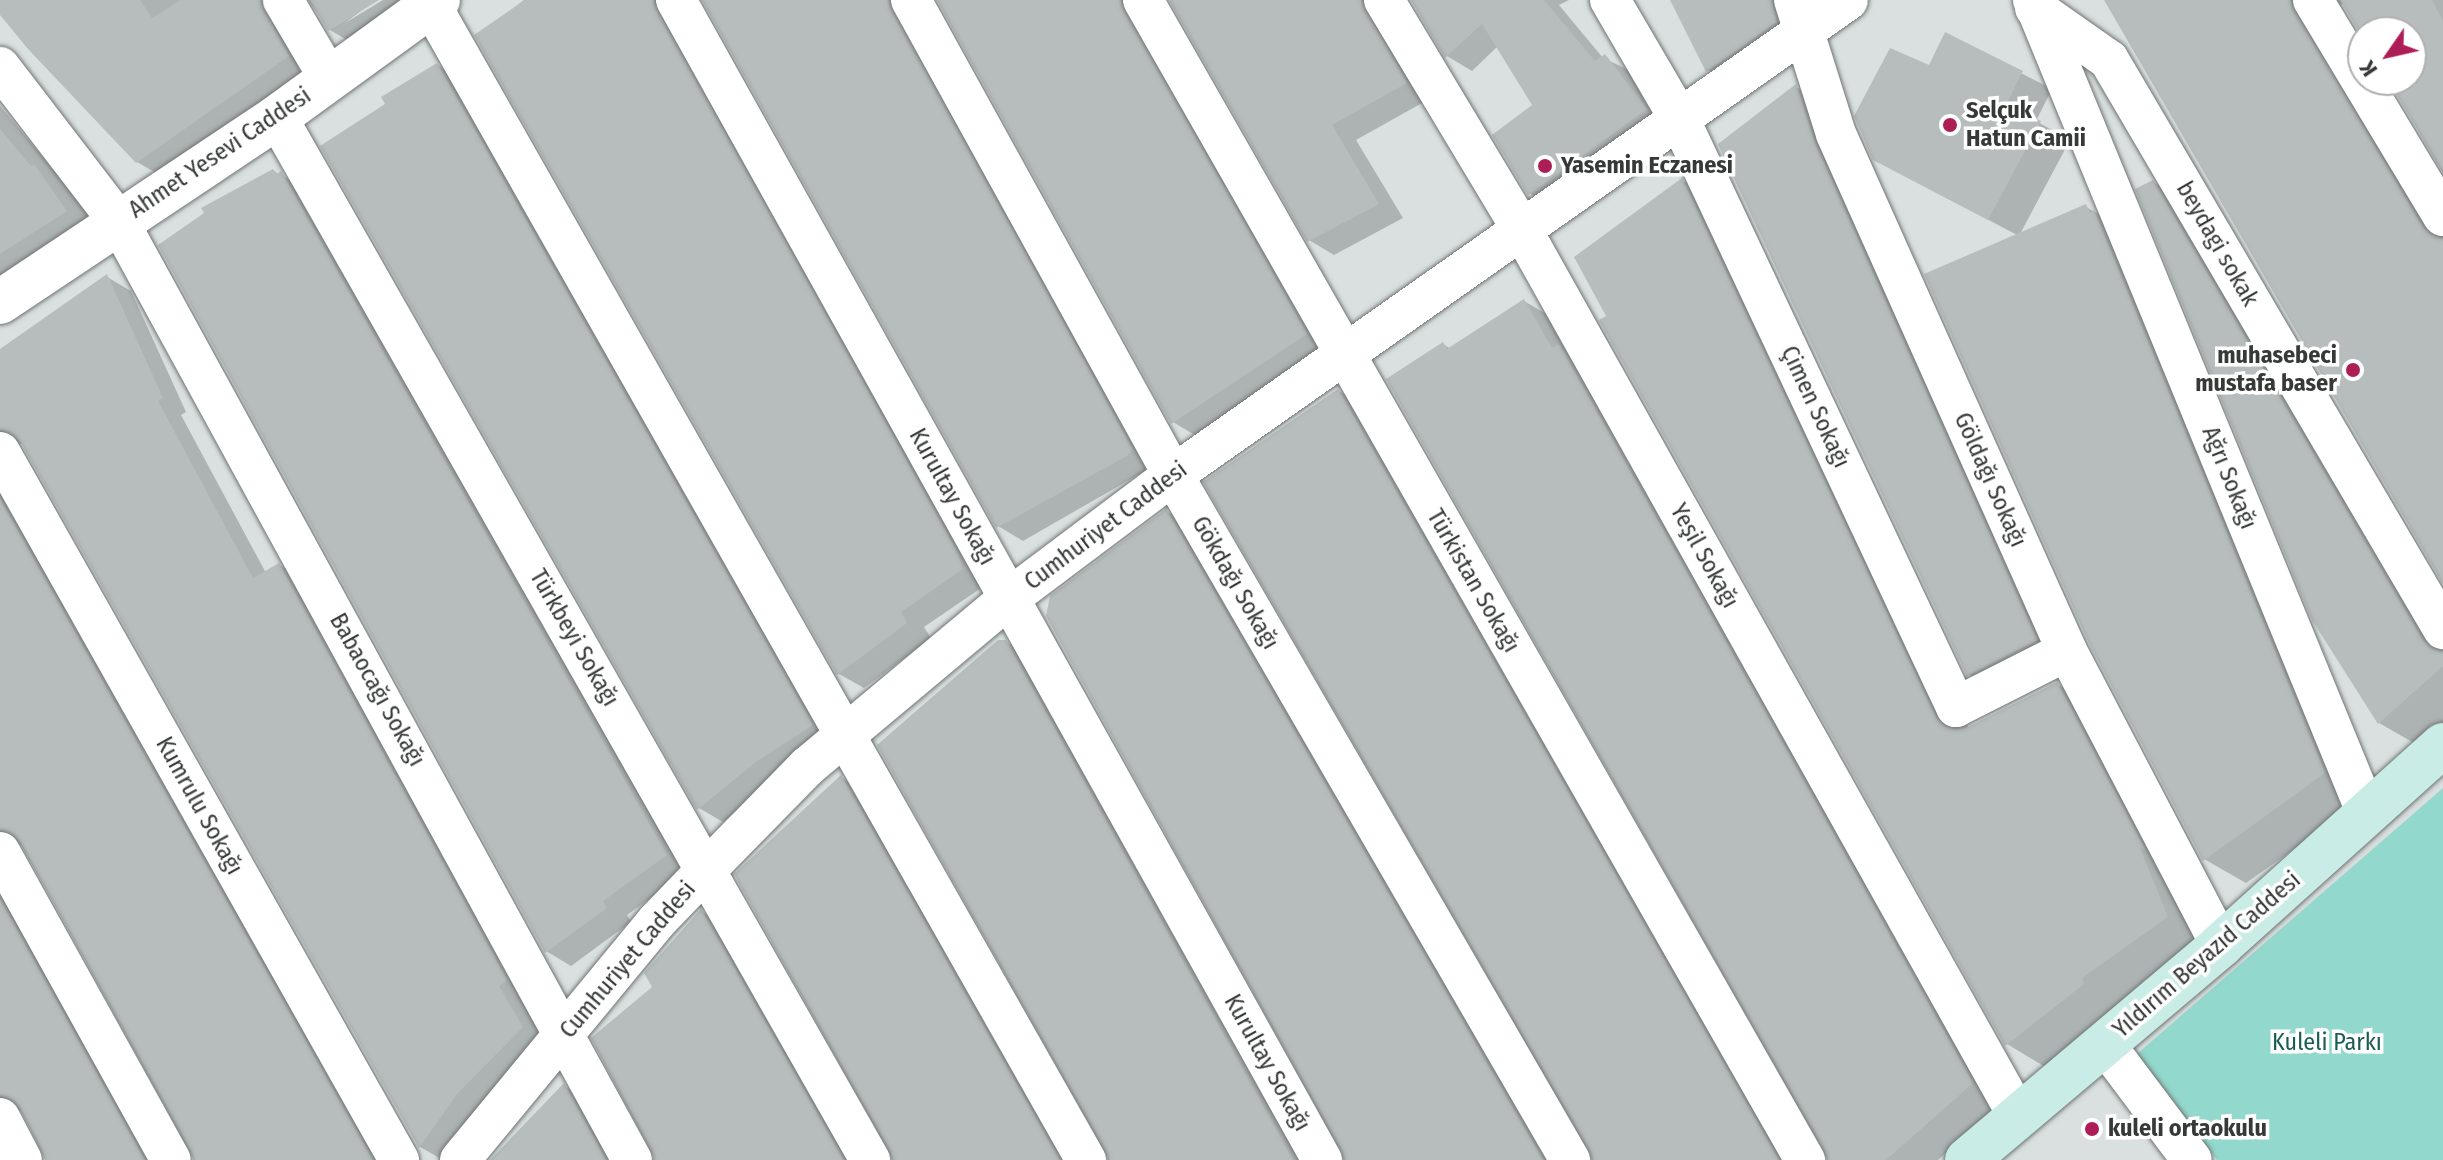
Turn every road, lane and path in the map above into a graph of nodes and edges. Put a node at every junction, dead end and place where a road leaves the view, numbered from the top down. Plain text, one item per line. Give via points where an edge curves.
1 (283, 0) edge
2 (676, 0) edge
3 (911, 0) edge
4 (1143, 0) edge
5 (1384, 0) edge
6 (1610, 0) edge
7 (1848, 0) edge
8 (2313, 0) edge
9 (433, 2) edge
10 (2034, 4) edge
11 (1800, 15) edge
12 (0, 67) edge
13 (329, 78) junction
14 (277, 117) junction
15 (1679, 118) junction
16 (2443, 216) edge
17 (119, 222) junction
18 (1522, 230) junction
19 (0, 302) edge
20 (1344, 356) junction
21 (0, 452) edge
22 (1173, 475) junction
23 (1008, 599) junction
24 (2443, 629) edge
25 (2067, 651) junction
26 (846, 736) junction
27 (2443, 745) edge
28 (2367, 814) junction
29 (0, 852) edge
30 (706, 870) junction
31 (2221, 945) junction
32 (566, 1034) junction
33 (2104, 1043) junction
34 (2018, 1116) junction
35 (0, 1118) edge
36 (22, 1160) edge
37 (171, 1160) edge
38 (399, 1160) edge
39 (460, 1160) edge
40 (632, 1160) edge
41 (870, 1160) edge
42 (1086, 1160) edge
43 (1322, 1160) edge
44 (1570, 1160) edge
45 (1805, 1160) edge
46 (1967, 1160) edge
47 (2192, 1160) edge

1 - 13 street
2 - 23 street, Kurultay Sokağı
3 - 22 street, Gökdağı Sokağı
4 - 20 street, Türkistan Sokağı
5 - 18 street, Yeşil Sokağı
6 - 15 street, Çimen Sokağı
7 - 11 street, Cumhuriyet Caddesi
8 - 16 street
9 - 13 street, Ahmet Yesevi Caddesi
9 - 26 street
10 - 24 street, beydagi sokak via 2109,60
10 - 28 street, Ağrı Sokağı
11 - 15 street, Cumhuriyet Caddesi
11 - 25 street, Göldağı Sokağı via 1836,134
12 - 17 street, Babaocağı Sokağı
13 - 14 street, Ahmet Yesevi Caddesi
14 - 17 street, Ahmet Yesevi Caddesi
14 - 30 street, Türkbeyi Sokağı
15 - 18 street, Cumhuriyet Caddesi
15 - 25 street, Çimen Sokağı via 1956,707
17 - 19 street, Ahmet Yesevi Caddesi
17 - 32 street, Babaocağı Sokağı
18 - 20 street, Cumhuriyet Caddesi
18 - 34 street, Yeşil Sokağı
20 - 22 street, Cumhuriyet Caddesi
20 - 45 street, Türkistan Sokağı
21 - 38 street, Kumrulu Sokağı
22 - 23 street, Cumhuriyet Caddesi
22 - 44 street, Gökdağı Sokağı
23 - 26 street, Cumhuriyet Caddesi
23 - 43 street, Kurultay Sokağı
25 - 31 street, Göldağı Sokağı
26 - 30 street, Cumhuriyet Caddesi
26 - 42 street
27 - 28 main road, Yıldırım Beyazıd Caddesi
28 - 31 main road, Yıldırım Beyazıd Caddesi
29 - 37 street
30 - 32 street, Cumhuriyet Caddesi
30 - 41 street, Türkbeyi Sokağı
31 - 33 main road, Yıldırım Beyazıd Caddesi
32 - 39 street, Cumhuriyet Caddesi
32 - 40 street, Babaocağı Sokağı
33 - 34 main road, Yıldırım Beyazıd Caddesi
33 - 47 street
34 - 46 main road, Yıldırım Beyazıd Caddesi
35 - 36 street

